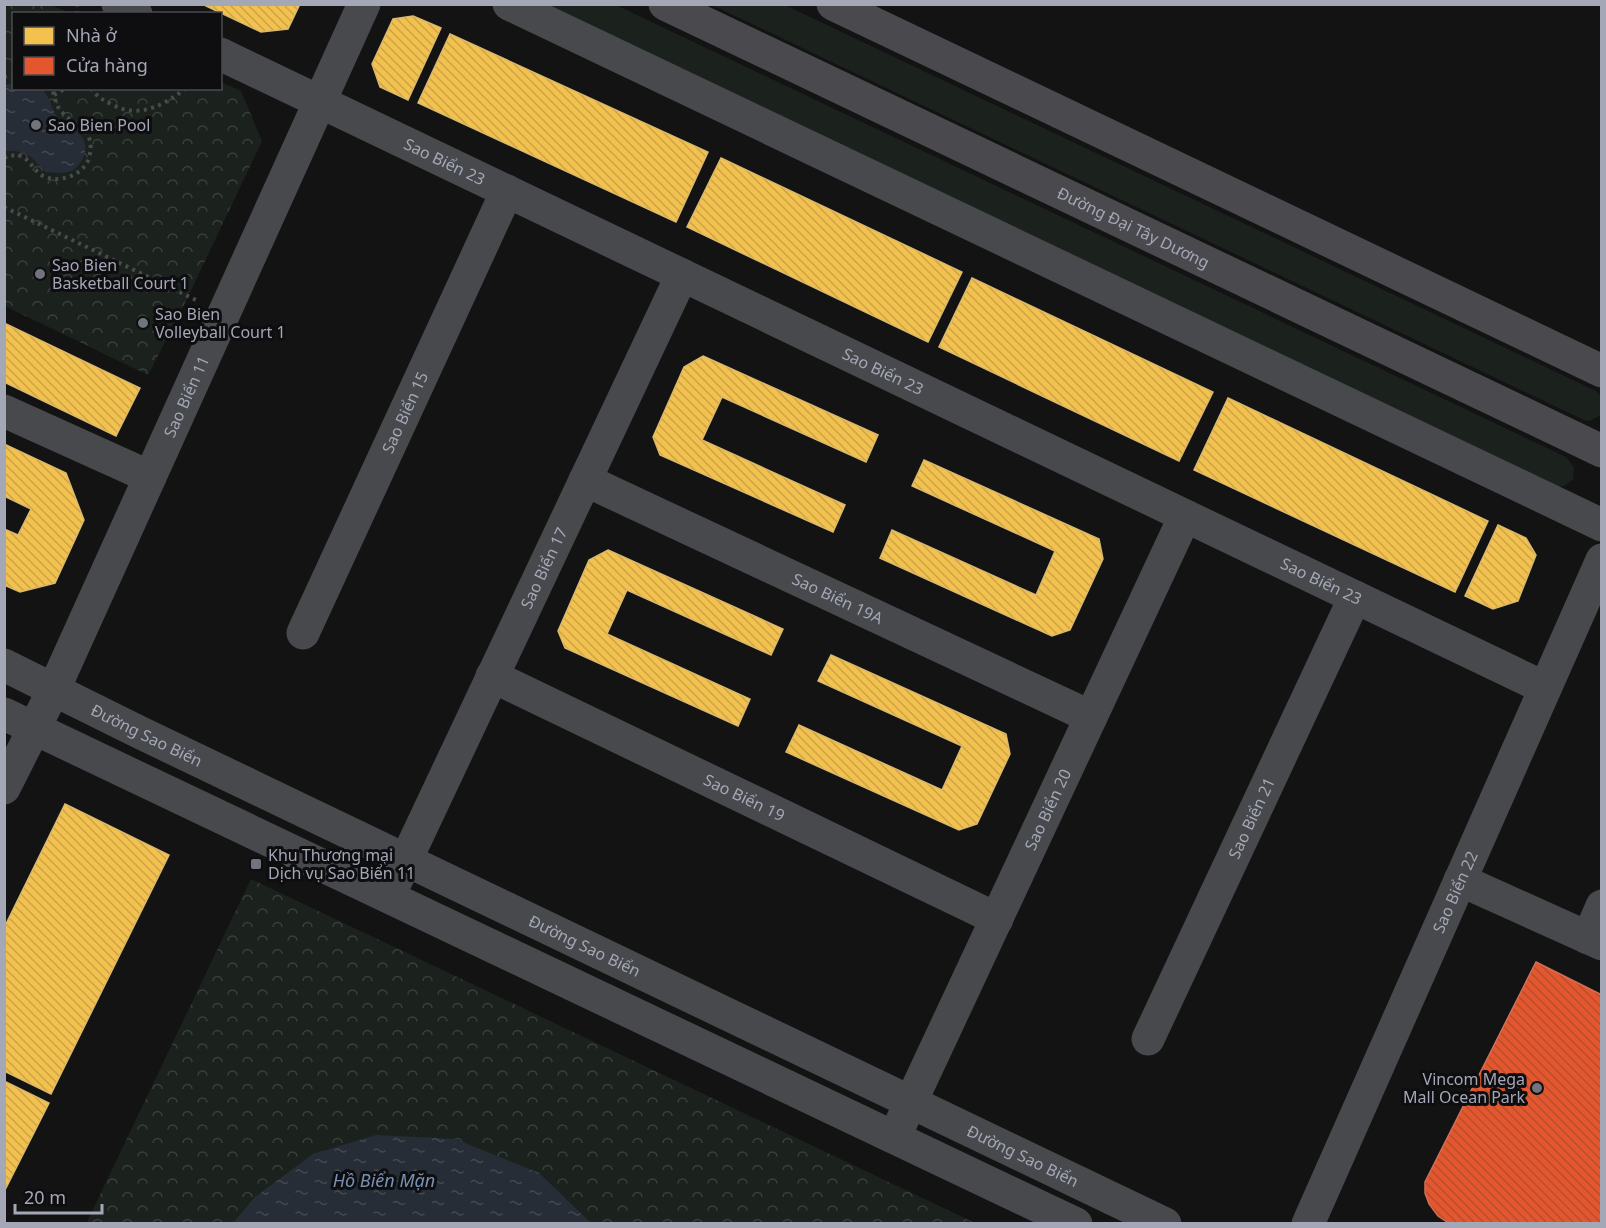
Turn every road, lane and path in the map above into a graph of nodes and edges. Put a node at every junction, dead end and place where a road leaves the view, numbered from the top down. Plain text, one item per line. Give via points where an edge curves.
1 (118, 4) edge
2 (364, 4) edge
3 (510, 4) edge
4 (665, 4) edge
5 (833, 4) edge
6 (77, 6) dead end
7 (76, 12) edge
8 (132, 12) edge
9 (222, 55) edge
10 (53, 90) edge
11 (63, 90) edge
12 (92, 90) edge
13 (183, 90) edge
14 (54, 95) junction
15 (320, 102) junction
16 (4, 158) edge
17 (507, 191) junction
18 (4, 207) edge
19 (682, 275) junction
20 (197, 300) dead end
21 (1602, 371) edge
22 (4, 411) edge
23 (1602, 451) edge
24 (150, 477) junction
25 (585, 480) junction
26 (1185, 516) junction
27 (1602, 525) edge
28 (1602, 560) edge
29 (1355, 597) junction
30 (303, 633) dead end
31 (4, 665) edge
32 (492, 676) junction
33 (1545, 688) junction
34 (54, 689) junction
35 (4, 714) edge
36 (1091, 717) junction
37 (34, 728) junction
38 (4, 788) edge
39 (405, 860) junction
40 (1460, 880) junction
41 (389, 896) junction
42 (1602, 906) edge
43 (997, 919) junction
44 (1595, 941) edge
45 (1148, 1039) dead end
46 (911, 1102) junction
47 (894, 1136) junction
48 (1076, 1224) edge
49 (1165, 1224) edge
50 (1308, 1224) edge

1 - 8 street
2 - 15 street, Sao Biển 11
3 - 27 street
4 - 23 main road, Đường Đại Tây Dương
5 - 21 main road
6 - 7 path
9 - 15 street, Sao Biển 23
10 - 14 path
11 - 14 path
12 - 13 path via 119,109 139,112 161,105
14 - 16 path via 59,109 88,134 88,163 70,177 56,179 44,176 25,158
15 - 17 street, Sao Biển 23
15 - 24 street, Sao Biển 11
17 - 19 street, Sao Biển 23
17 - 30 street, Sao Biển 15
18 - 20 path
19 - 25 street, Sao Biển 17
19 - 26 street, Sao Biển 23
22 - 24 street
24 - 34 street, Sao Biển 11
25 - 32 street, Sao Biển 17
25 - 36 street, Sao Biển 19A
26 - 29 street, Sao Biển 23
26 - 36 street, Sao Biển 20
28 - 33 street, Sao Biển 22
29 - 33 street, Sao Biển 23
29 - 45 street, Sao Biển 21
31 - 34 street, Đường Sao Biển
32 - 39 street, Sao Biển 17
32 - 43 street, Sao Biển 19
33 - 40 street, Sao Biển 22
34 - 37 street, Sao Biển 11
34 - 39 street, Đường Sao Biển
35 - 37 street
36 - 43 street, Sao Biển 20
37 - 38 street, Sao Biển 11
37 - 41 street
39 - 41 street, Sao Biển 17
39 - 46 street, Đường Sao Biển
40 - 44 street
40 - 50 street, Sao Biển 22
41 - 47 street
42 - 44 street
43 - 46 street, Sao Biển 20
46 - 47 street, Sao Biển 20
46 - 49 street, Đường Sao Biển
47 - 48 street

